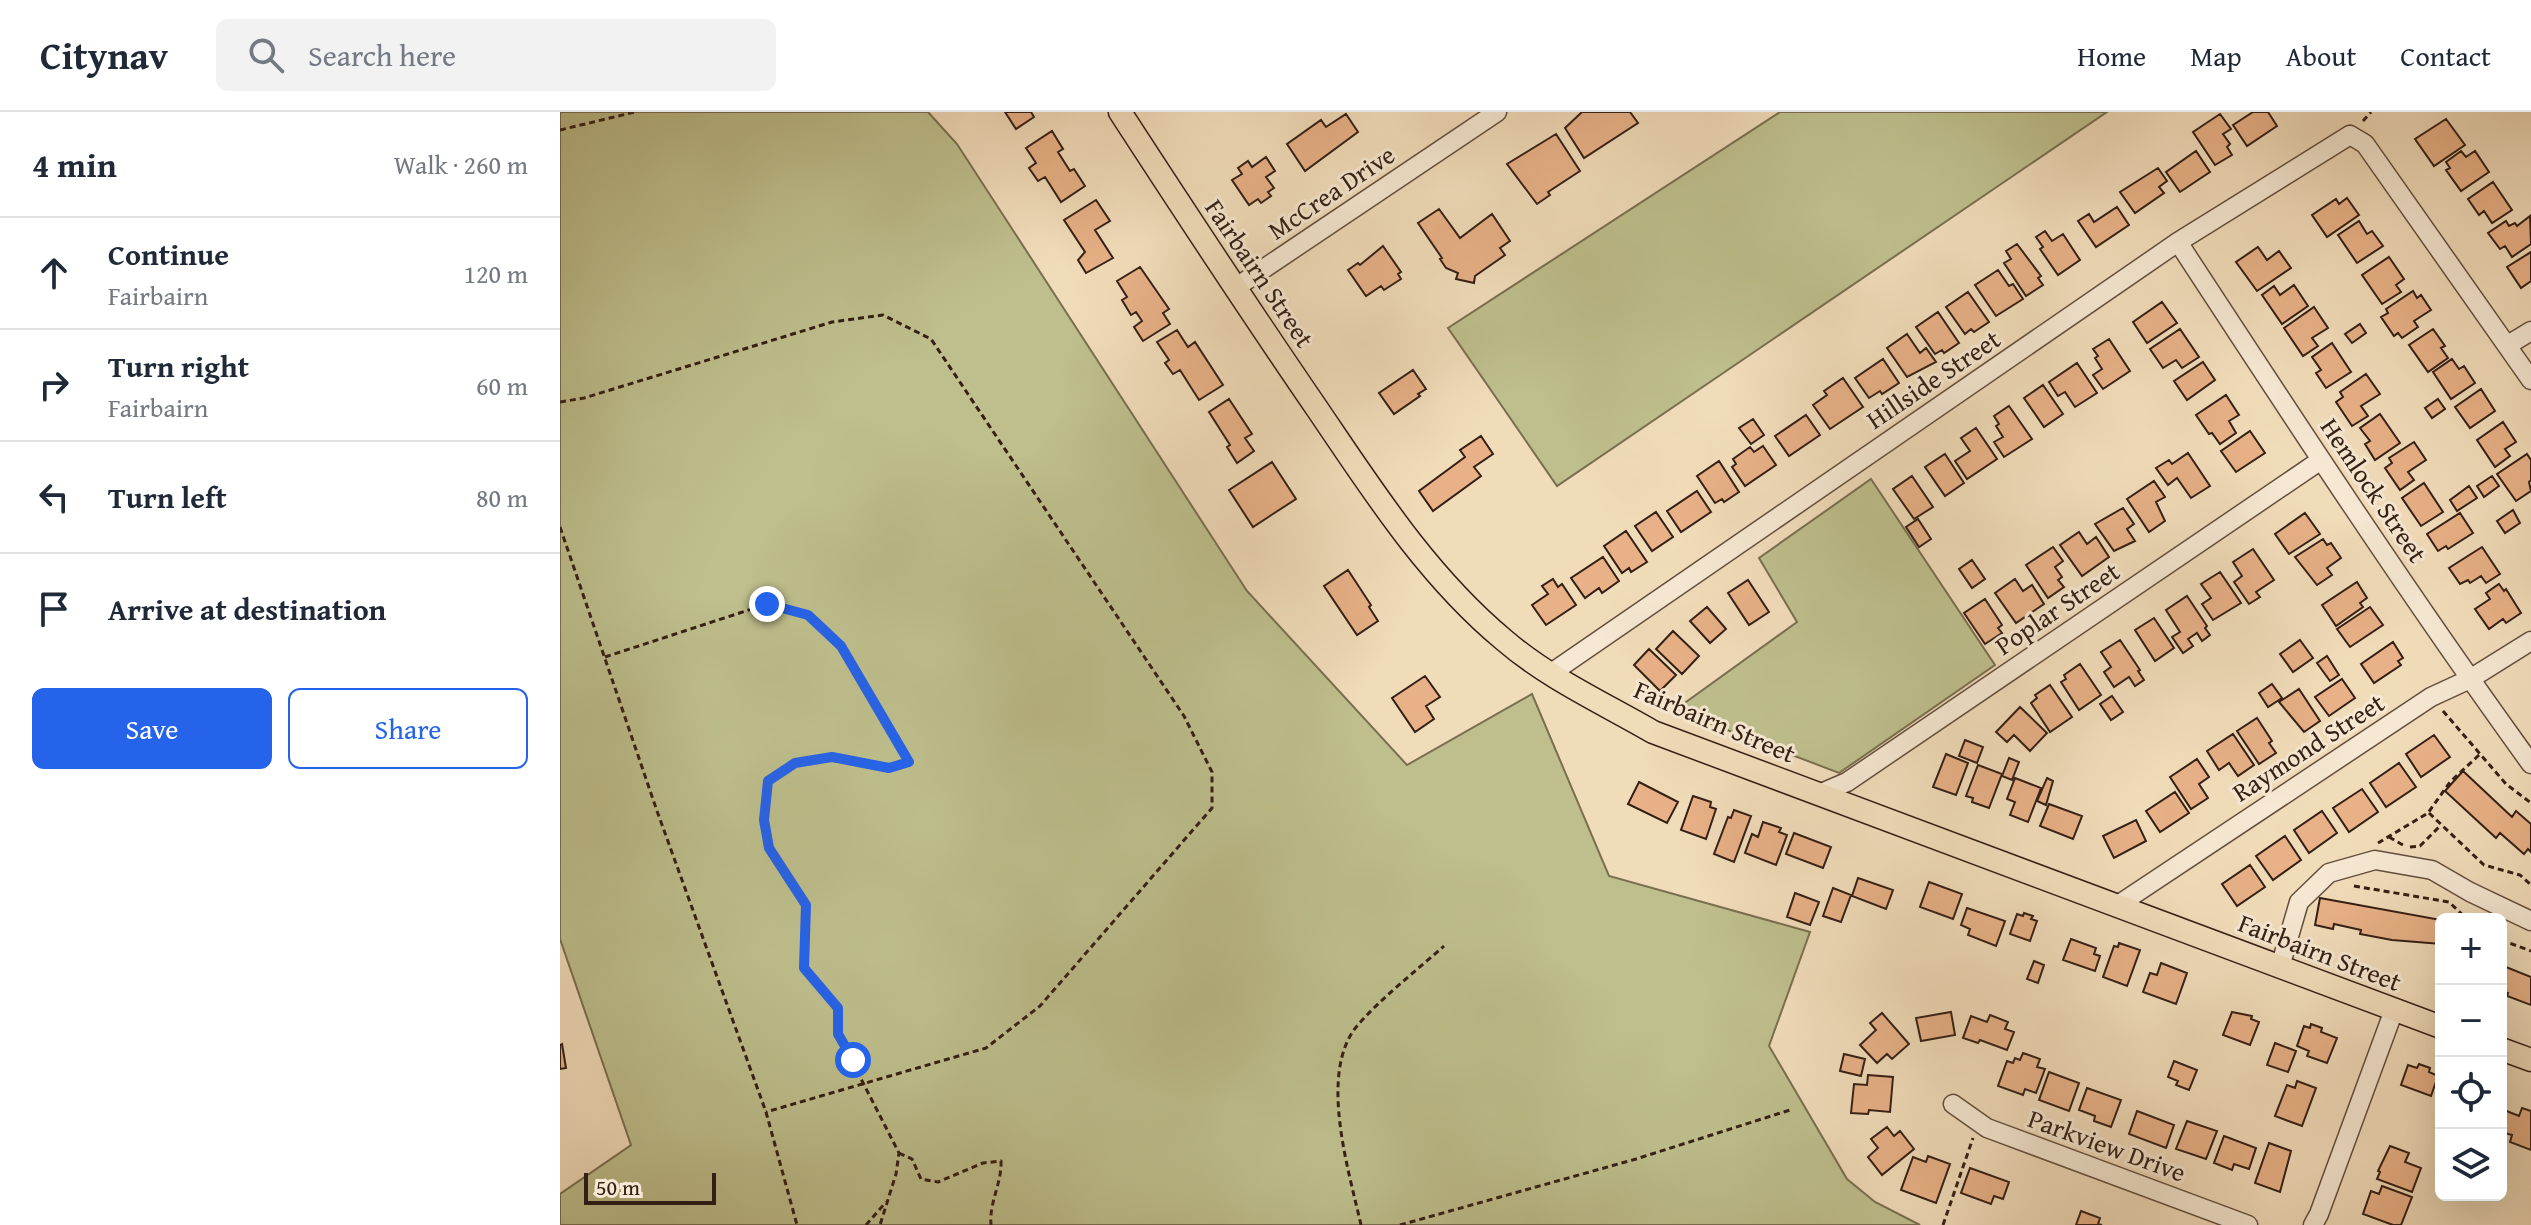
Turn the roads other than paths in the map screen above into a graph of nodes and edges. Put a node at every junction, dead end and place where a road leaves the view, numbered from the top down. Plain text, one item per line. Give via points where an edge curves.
1 (1120, 112) edge
2 (1497, 112) edge
3 (2178, 242) junction
4 (1235, 288) junction
5 (2531, 331) edge
6 (2508, 345) junction
7 (2531, 380) edge
8 (2321, 460) junction
9 (2531, 641) edge
10 (1550, 674) junction
11 (2470, 679) junction
12 (2531, 764) edge
13 (1819, 794) junction
14 (2118, 905) junction
15 (2531, 921) edge
16 (2280, 967) junction
17 (2394, 1010) junction
18 (2435, 1025) edge
19 (2507, 1051) edge
20 (2531, 1060) edge
21 (1953, 1104) dead end
22 (2248, 1225) edge
23 (2313, 1225) edge

1 - 4 main road, Fairbairn Street
2 - 4 street, McCrea Drive
3 - 6 street, Hillside Street via 2350,135 2365,144
3 - 8 street, Hemlock Street
3 - 10 street, Hillside Street
4 - 10 main road, Fairbairn Street via 1390,516 1450,589 1504,641
5 - 6 street
6 - 7 street
8 - 11 street, Hemlock Street
8 - 13 street, Poplar Street via 1847,782
9 - 11 street, Raymond Street
10 - 13 main road, Fairbairn Street via 1653,732
11 - 12 street, Hemlock Street
11 - 14 street, Raymond Street via 2431,697
13 - 14 main road, Fairbairn Street
14 - 16 main road, Fairbairn Street
15 - 16 street via 2432,870 2375,860 2329,873 2299,902
16 - 17 main road, Fairbairn Street
17 - 18 main road, Fairbairn Street
17 - 23 street
19 - 20 main road
21 - 22 street, Parkview Drive via 1978,1122

